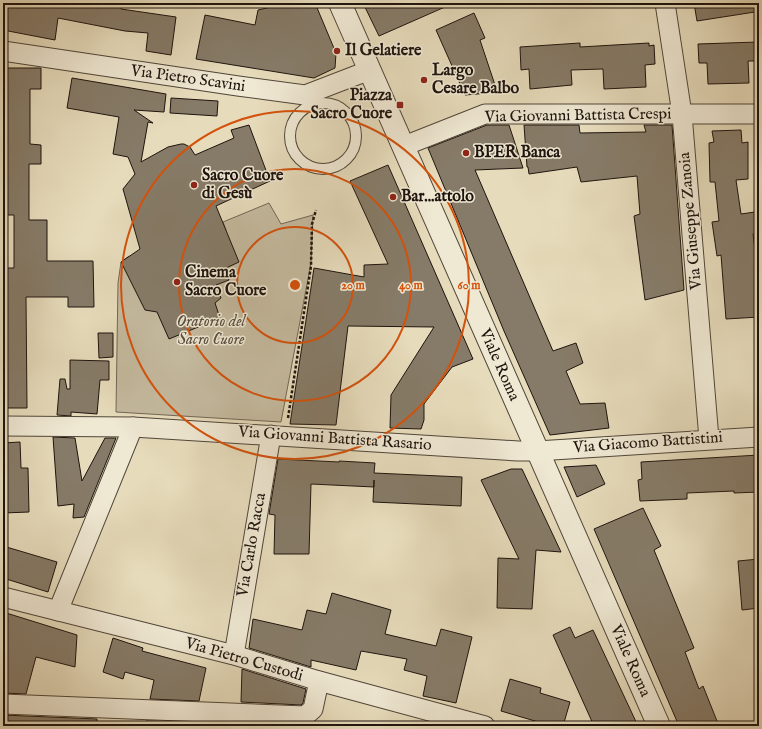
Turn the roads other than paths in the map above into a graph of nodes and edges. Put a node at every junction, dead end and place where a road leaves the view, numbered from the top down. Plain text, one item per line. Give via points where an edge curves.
1 (340, 3) edge
2 (665, 3) edge
3 (3, 51) edge
4 (370, 70) junction
5 (306, 101) junction
6 (682, 114) junction
7 (759, 114) edge
8 (404, 146) junction
9 (3, 426) edge
10 (133, 427) junction
11 (270, 435) junction
12 (759, 437) edge
13 (709, 439) junction
14 (537, 451) junction
15 (3, 597) edge
16 (58, 611) junction
17 (234, 655) junction
18 (319, 681) junction
19 (3, 704) edge
20 (485, 726) edge
21 (659, 726) edge

1 - 4 street, Viale Roma
2 - 6 street, Via Giuseppe Zanoia
3 - 5 street, Via Pietro Scavini via 238,86
4 - 5 street, Via Pietro Scavini
4 - 8 street, Viale Roma
5 - 5 lane via 329,104 340,108 349,116 356,137 354,148 348,158 339,165 329,169 318,169 304,163 294,152 291,142 293,122
6 - 7 street, Via Giovanni Battista Crespi
6 - 8 street, Via Giovanni Battista Crespi via 485,114
6 - 13 street, Via Giuseppe Zanoia
8 - 14 street, Viale Roma
9 - 10 street, Via Giovanni Battista Rasario
10 - 11 street, Via Giovanni Battista Rasario
10 - 16 street
11 - 14 street, Via Giovanni Battista Rasario
11 - 17 street, Via Carlo Racca
12 - 13 street, Via Giacomo Battistini
13 - 14 street, Via Giacomo Battistini
14 - 21 street, Viale Roma
15 - 16 street, Via Pietro Custodi
16 - 17 street, Via Pietro Custodi
17 - 18 street, Via Pietro Custodi
18 - 19 street via 313,710 305,716
18 - 20 street, Via Pietro Custodi

